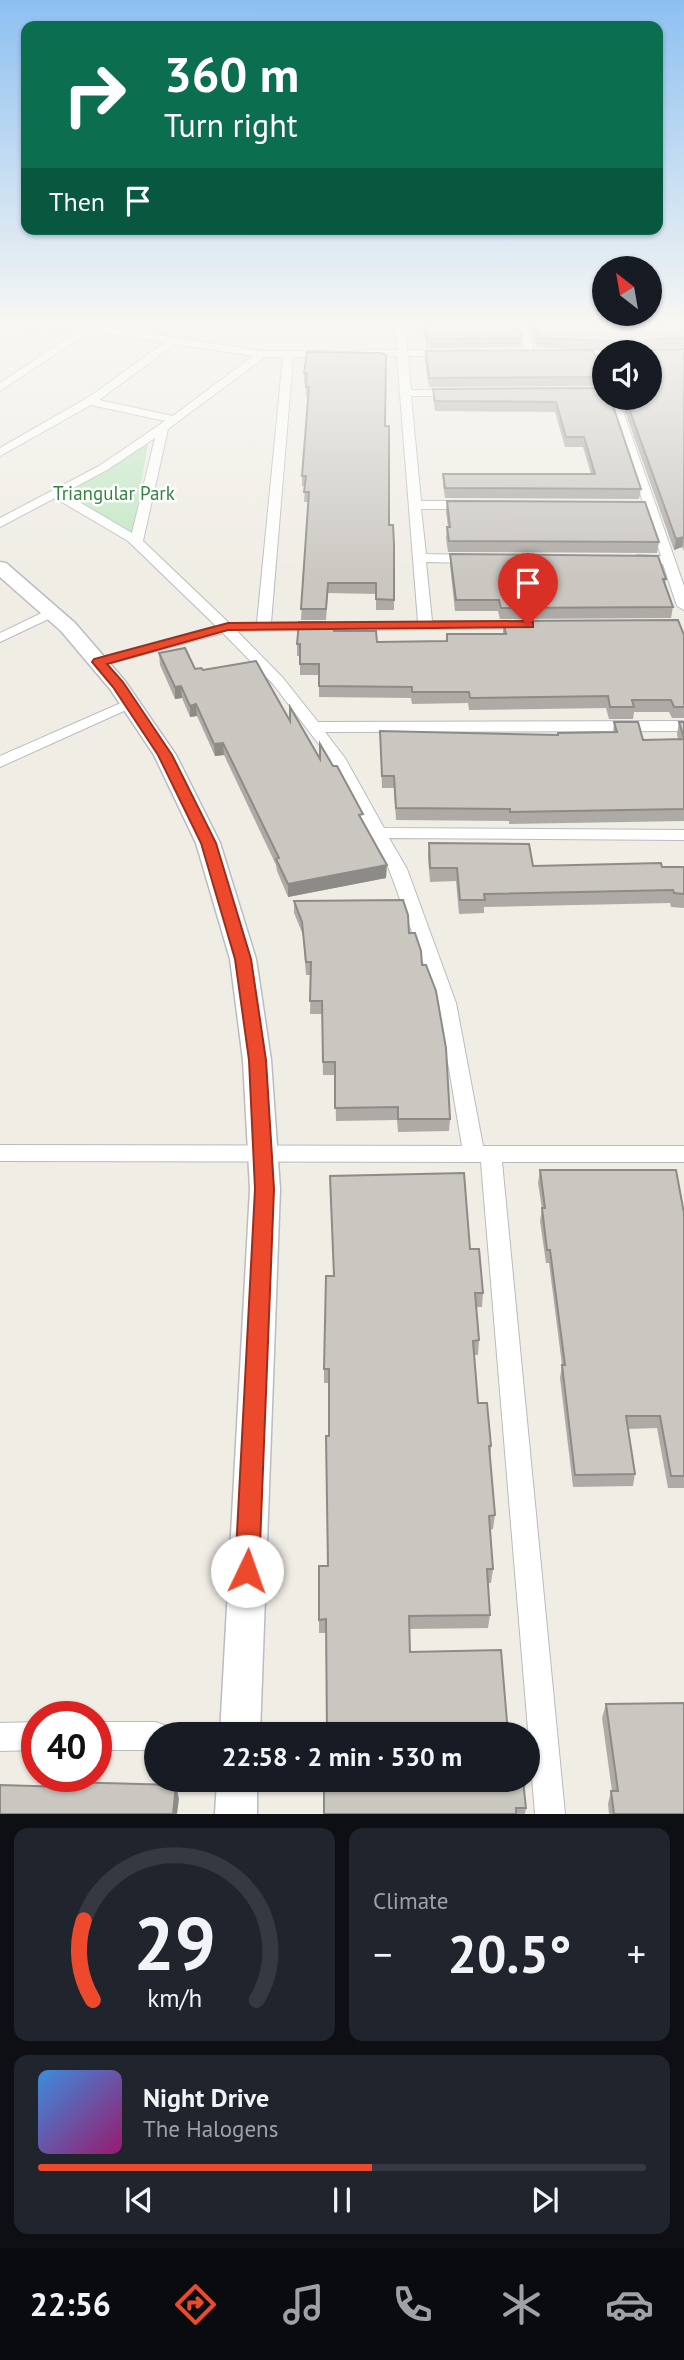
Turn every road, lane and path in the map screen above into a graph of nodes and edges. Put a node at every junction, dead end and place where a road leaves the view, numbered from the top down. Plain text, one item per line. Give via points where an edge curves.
1 (74, 410) edge
2 (119, 410) edge
3 (187, 410) edge
4 (283, 410) edge
5 (407, 410) edge
6 (617, 410) edge
7 (168, 424) junction
8 (0, 453) edge
9 (55, 493) junction
10 (415, 505) junction
11 (484, 505) edge
12 (636, 506) edge
13 (650, 506) junction
14 (0, 523) edge
15 (136, 542) junction
16 (419, 558) junction
17 (488, 559) edge
18 (627, 559) edge
19 (668, 559) junction
20 (0, 567) edge
21 (684, 606) edge
22 (52, 612) junction
23 (425, 625) junction
24 (534, 625) edge
25 (264, 626) junction
26 (228, 627) junction
27 (0, 638) edge
28 (99, 662) junction
29 (130, 703) junction
30 (684, 726) edge
31 (313, 727) junction
32 (0, 762) edge
33 (379, 833) junction
34 (684, 835) edge
35 (0, 1153) edge
36 (684, 1154) edge
37 (263, 1155) junction
38 (483, 1155) junction
39 (241, 1722) edge
40 (21, 1736) edge
41 (112, 1736) edge
42 (144, 1736) edge
43 (0, 1737) edge
44 (237, 1792) edge
45 (236, 1814) edge
46 (550, 1814) edge

1 - 8 street
2 - 7 street
3 - 7 street
4 - 25 street
5 - 10 street
6 - 13 street
7 - 9 street via 103,468
7 - 15 street
9 - 14 street
9 - 15 street
10 - 11 street
10 - 16 street
12 - 13 street
13 - 19 street
15 - 26 street
16 - 17 street
16 - 23 street
18 - 19 street
19 - 21 street
20 - 22 street
22 - 27 street
22 - 28 street
23 - 24 street
23 - 25 street
25 - 26 street
26 - 28 street
26 - 31 street
28 - 29 street
29 - 32 street
29 - 37 street via 165,755 208,843 243,959 257,1060
30 - 31 street
31 - 33 street via 337,758
33 - 34 street
33 - 38 street via 398,869 447,1003
35 - 37 street
36 - 38 street
37 - 38 street
37 - 39 street
38 - 46 street
40 - 43 street
41 - 42 street
44 - 45 street

